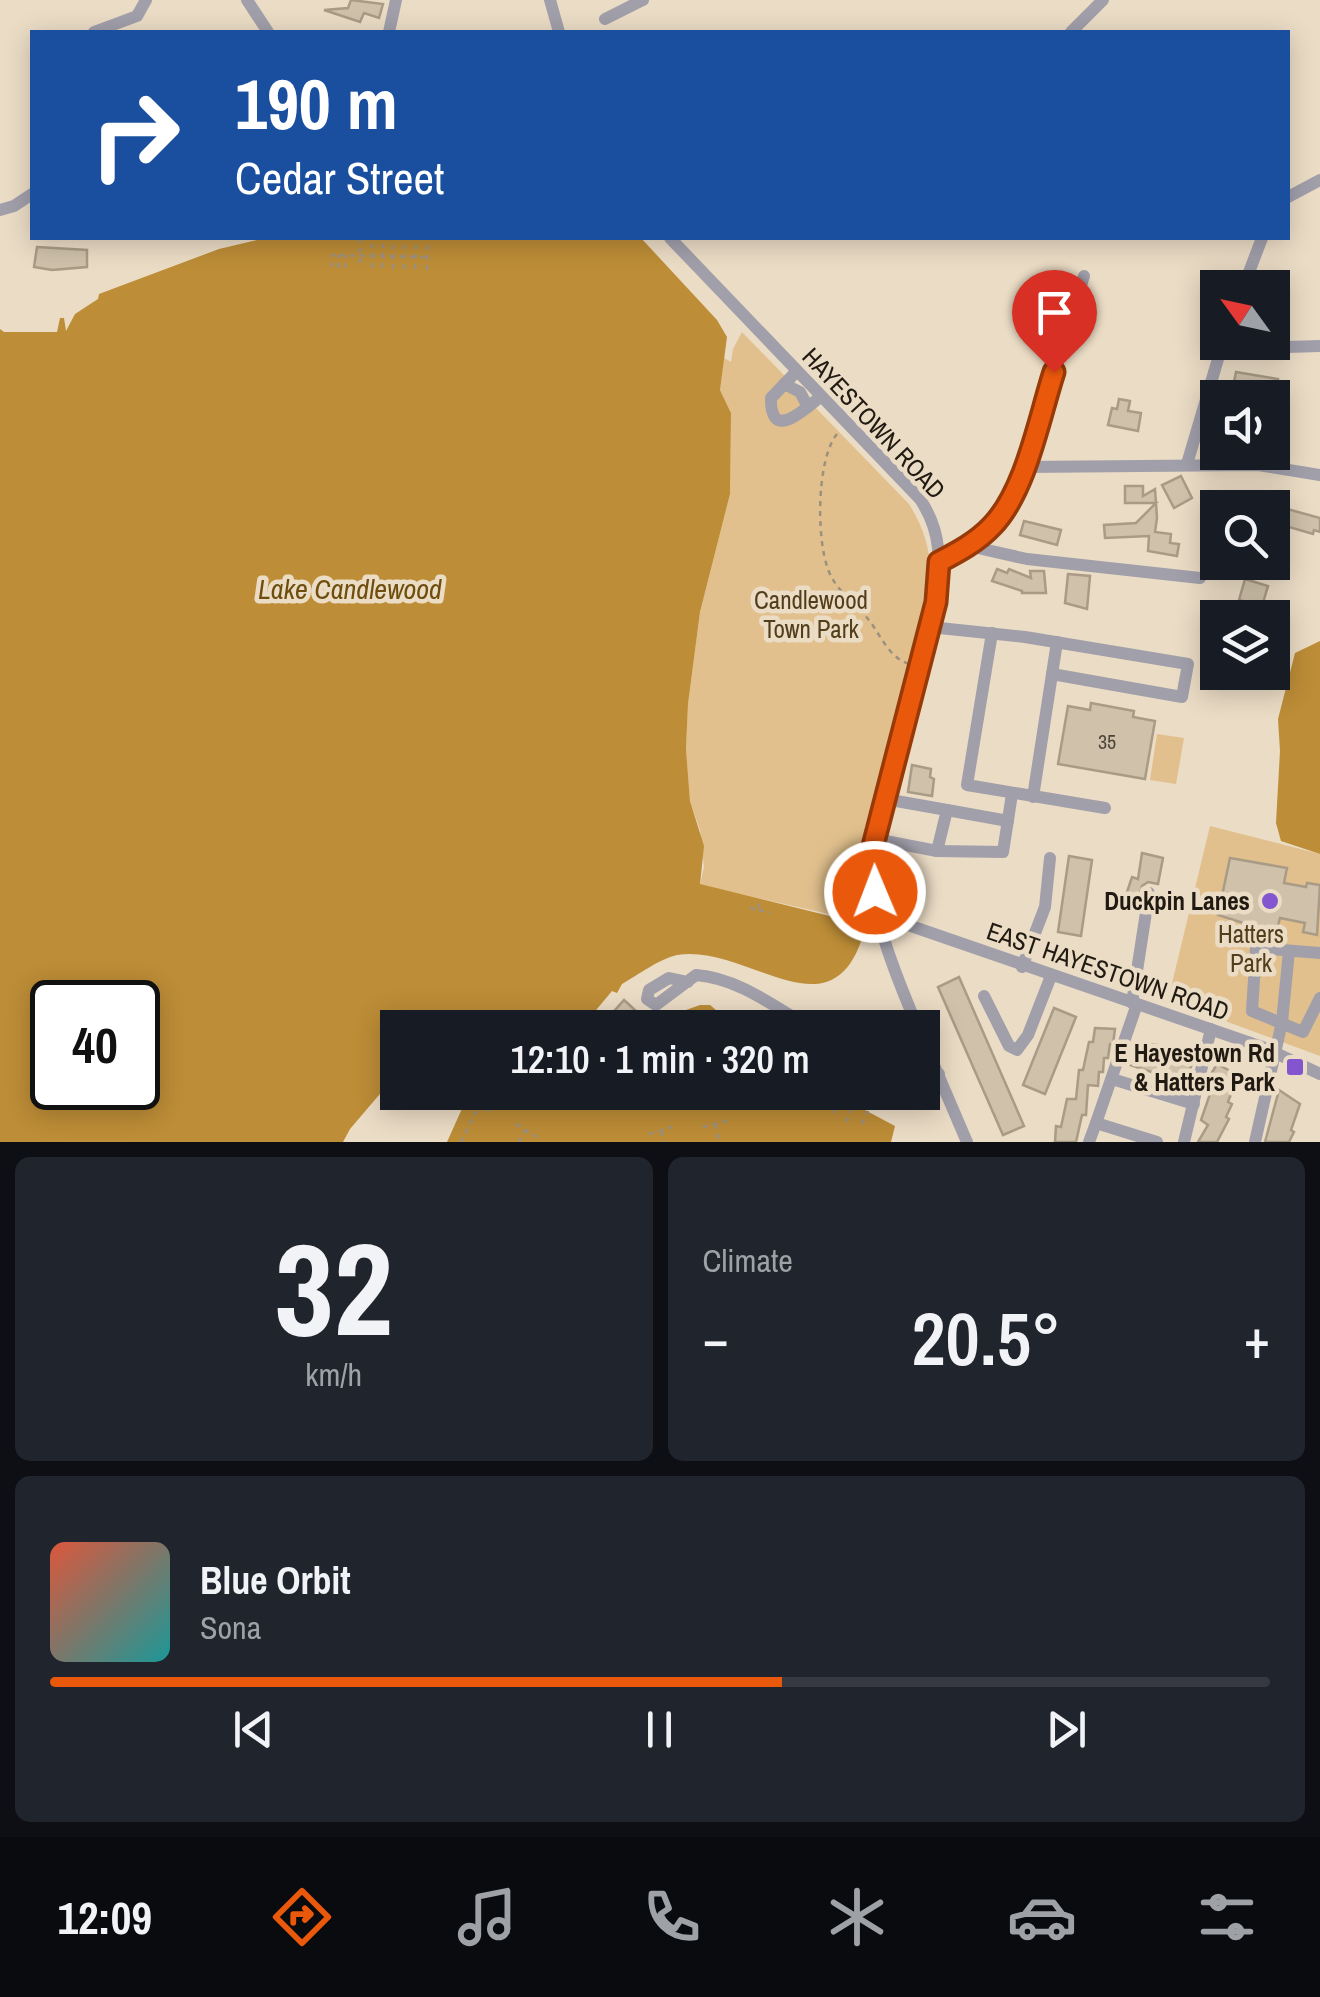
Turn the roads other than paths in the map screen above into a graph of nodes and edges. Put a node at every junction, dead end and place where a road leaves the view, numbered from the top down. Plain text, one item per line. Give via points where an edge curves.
1 (146, 0) edge
2 (246, 0) edge
3 (396, 0) edge
4 (550, 0) edge
5 (643, 0) edge
6 (1103, 0) edge
7 (605, 19) dead end
8 (99, 30) edge
9 (267, 30) edge
10 (389, 30) edge
11 (558, 30) edge
12 (1073, 30) edge
13 (1320, 180) edge
14 (30, 195) edge
15 (1290, 196) edge
16 (0, 210) edge
17 (672, 240) edge
18 (1261, 240) edge
19 (1250, 270) edge
20 (1084, 276) dead end
21 (1290, 346) edge
22 (1320, 346) edge
23 (1218, 360) edge
24 (796, 372) junction
25 (784, 384) junction
26 (820, 397) junction
27 (808, 407) junction
28 (1187, 464) junction
29 (1023, 467) junction
30 (1320, 474) edge
31 (968, 546) junction
32 (939, 562) junction
33 (1200, 578) dead end
34 (930, 627) junction
35 (992, 633) junction
36 (1057, 642) junction
37 (1052, 674) junction
38 (1012, 794) junction
39 (1033, 797) junction
40 (885, 799) junction
41 (1105, 808) dead end
42 (946, 810) junction
43 (1008, 821) junction
44 (875, 839) junction
45 (937, 851) junction
46 (1050, 858) dead end
47 (1149, 893) dead end
48 (879, 914) junction
49 (1289, 950) junction
50 (1320, 953) edge
51 (1022, 966) junction
52 (1051, 976) junction
53 (688, 982) dead end
54 (984, 996) dead end
55 (1134, 1004) junction
56 (1319, 1004) edge
57 (780, 1010) edge
58 (910, 1010) edge
59 (1282, 1022) junction
60 (1211, 1029) junction
61 (1276, 1052) junction
62 (1320, 1074) edge
63 (940, 1076) edge
64 (1112, 1079) junction
65 (1194, 1104) junction
66 (1096, 1123) junction
67 (967, 1142) edge
68 (1089, 1142) edge
69 (1157, 1142) edge
70 (1184, 1142) edge
71 (1255, 1142) edge

1 - 8 street via 137,16
2 - 9 street
3 - 10 street
4 - 11 street
5 - 7 street
6 - 12 street
13 - 15 street
14 - 16 street
17 - 24 street, HAYESTOWN ROAD
18 - 19 street
20 - 29 street
21 - 22 street
23 - 28 street
24 - 25 street
24 - 26 street, HAYESTOWN ROAD
25 - 27 street via 800,392
25 - 27 street via 771,398 775,416 794,419
26 - 27 street
26 - 32 street, HAYESTOWN ROAD via 920,499 937,529
28 - 29 street
28 - 30 street via 1258,464
29 - 31 street via 994,525
31 - 32 street
31 - 33 street
32 - 34 street, HAYESTOWN ROAD
34 - 35 street
34 - 40 street, HAYESTOWN ROAD
35 - 36 street
35 - 38 street via 967,785
36 - 37 street
36 - 37 street via 1188,664 1182,698
37 - 39 street
38 - 39 street
38 - 43 street
39 - 41 street
40 - 42 street
40 - 44 street, HAYESTOWN ROAD
42 - 43 street
42 - 45 street
43 - 45 street via 1004,852
44 - 45 street
44 - 48 street, HAYESTOWN ROAD via 871,870
46 - 51 street via 1044,908
47 - 55 street
48 - 51 street, EAST HAYESTOWN ROAD
48 - 58 street, HAYESTOWN ROAD
49 - 50 street
49 - 59 street
49 - 59 street via 1256,948 1252,1010
51 - 52 street, EAST HAYESTOWN ROAD
52 - 54 street via 1017,1050
52 - 55 street, EAST HAYESTOWN ROAD
53 - 57 street via 696,975 714,976
55 - 60 street, EAST HAYESTOWN ROAD
55 - 64 street
56 - 59 street via 1303,1032
59 - 61 street
60 - 61 street, EAST HAYESTOWN ROAD
60 - 65 street
61 - 62 street, EAST HAYESTOWN ROAD
61 - 71 street
63 - 67 street
64 - 65 street
64 - 66 street
65 - 70 street
66 - 68 street
66 - 69 street

